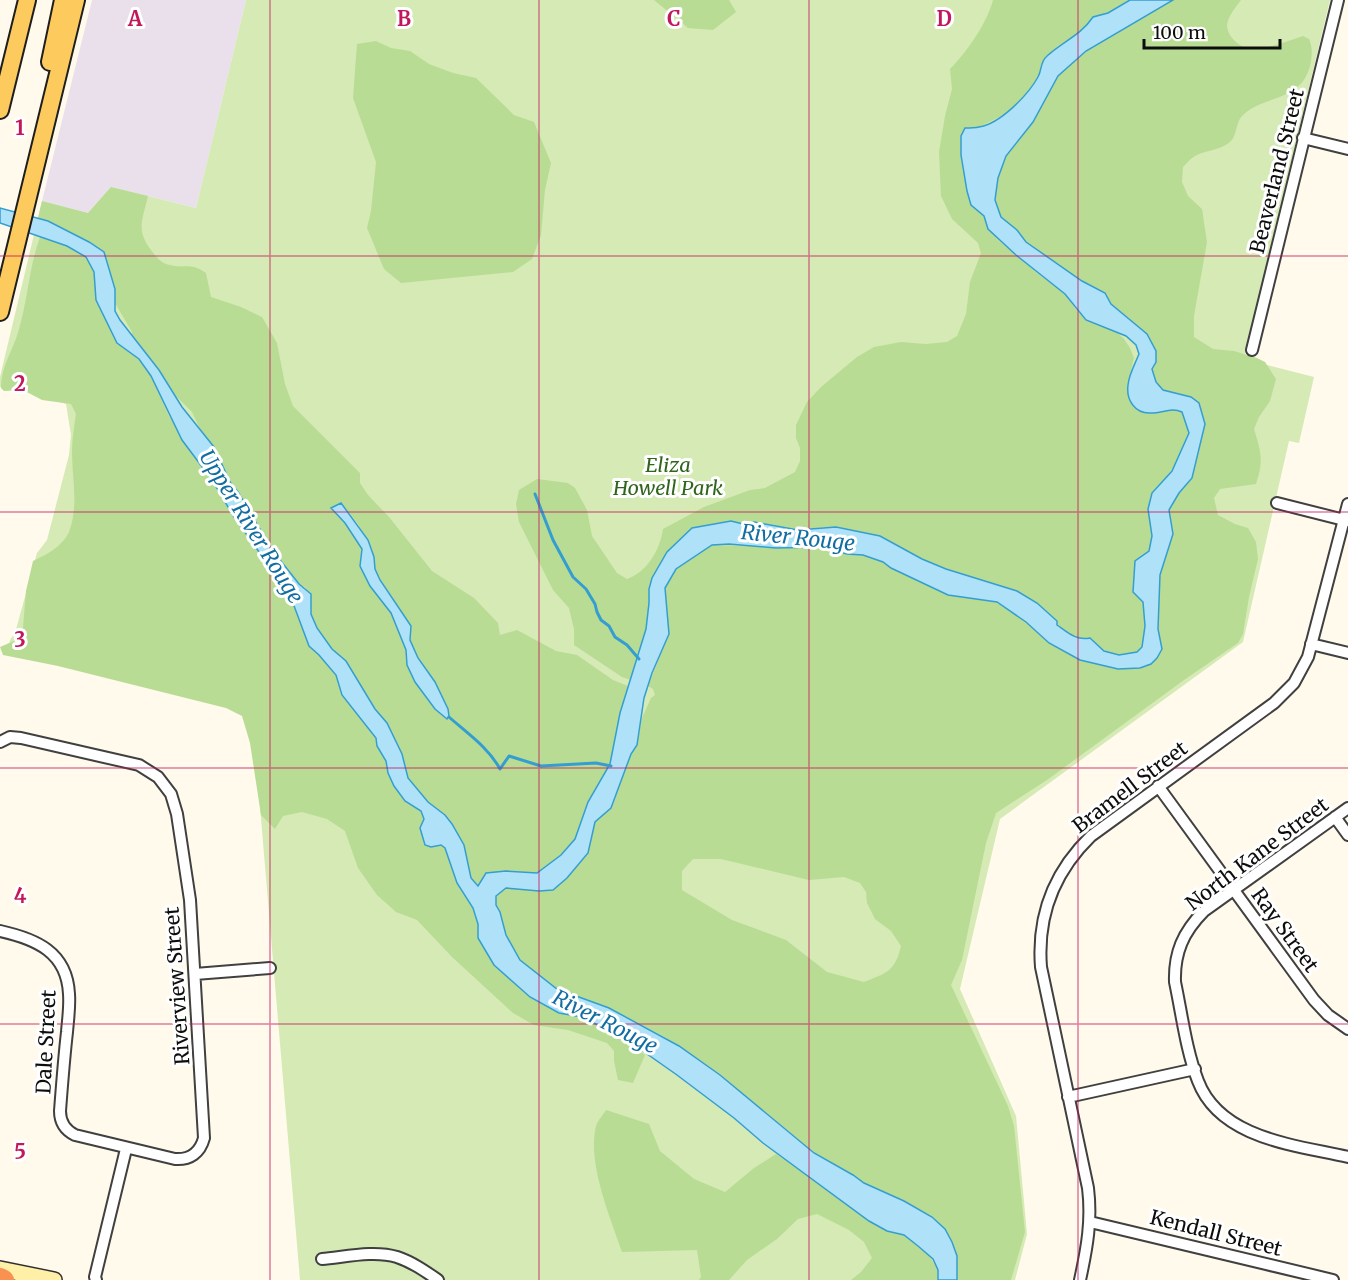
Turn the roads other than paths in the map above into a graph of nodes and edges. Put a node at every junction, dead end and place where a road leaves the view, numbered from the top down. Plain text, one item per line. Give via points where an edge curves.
1 (27, 0) edge
2 (63, 0) edge
3 (76, 0) edge
4 (1338, 0) edge
5 (53, 93) junction
6 (0, 110) edge
7 (1303, 138) junction
8 (1348, 149) edge
9 (0, 312) edge
10 (1252, 350) dead end
11 (1277, 503) dead end
12 (1348, 504) edge
13 (1346, 520) edge
14 (1311, 644) junction
15 (1348, 653) edge
16 (0, 742) edge
17 (1158, 786) junction
18 (1348, 808) edge
19 (1335, 817) junction
20 (1348, 835) edge
21 (1234, 890) junction
22 (0, 931) edge
23 (270, 968) dead end
24 (195, 974) junction
25 (1348, 1029) edge
26 (1195, 1069) junction
27 (1068, 1097) junction
28 (126, 1149) junction
29 (1348, 1157) edge
30 (1090, 1222) junction
31 (322, 1259) dead end
32 (0, 1269) edge
33 (54, 1280) edge
34 (96, 1280) edge
35 (438, 1280) edge
36 (1080, 1280) edge
37 (1333, 1280) edge

1 - 6 main road
2 - 5 main road via 50,63
3 - 5 main road
4 - 7 street, Beaverland Street
5 - 9 main road
7 - 8 street
7 - 10 street, Beaverland Street
11 - 13 street
12 - 13 street, Bramell Street
13 - 14 street, Bramell Street
14 - 15 street
14 - 17 street, Bramell Street via 1301,671 1286,693
16 - 24 street, Riverview Street via 10,737 21,738 139,765 165,785 174,803 185,866
17 - 21 street, Ray Street
17 - 27 street, Bramell Street via 1081,846 1060,875 1046,907 1040,938 1041,967
18 - 19 street, North Kane Street
19 - 20 street
19 - 21 street, North Kane Street
21 - 25 street, Ray Street via 1314,1000
21 - 26 street, North Kane Street via 1193,923 1176,958 1175,982
22 - 28 street, Dale Street via 41,944 58,961 66,978 70,997 60,1111 64,1126 75,1135
23 - 24 street
24 - 28 street, Riverview Street via 202,1145 183,1160
26 - 27 street
26 - 29 street, North Kane Street via 1207,1098 1239,1127 1263,1137
27 - 30 street, Bramell Street via 1088,1188
28 - 34 street
30 - 36 street, Bramell Street
30 - 37 street, Kendall Street
31 - 35 street via 395,1256
32 - 33 main road

